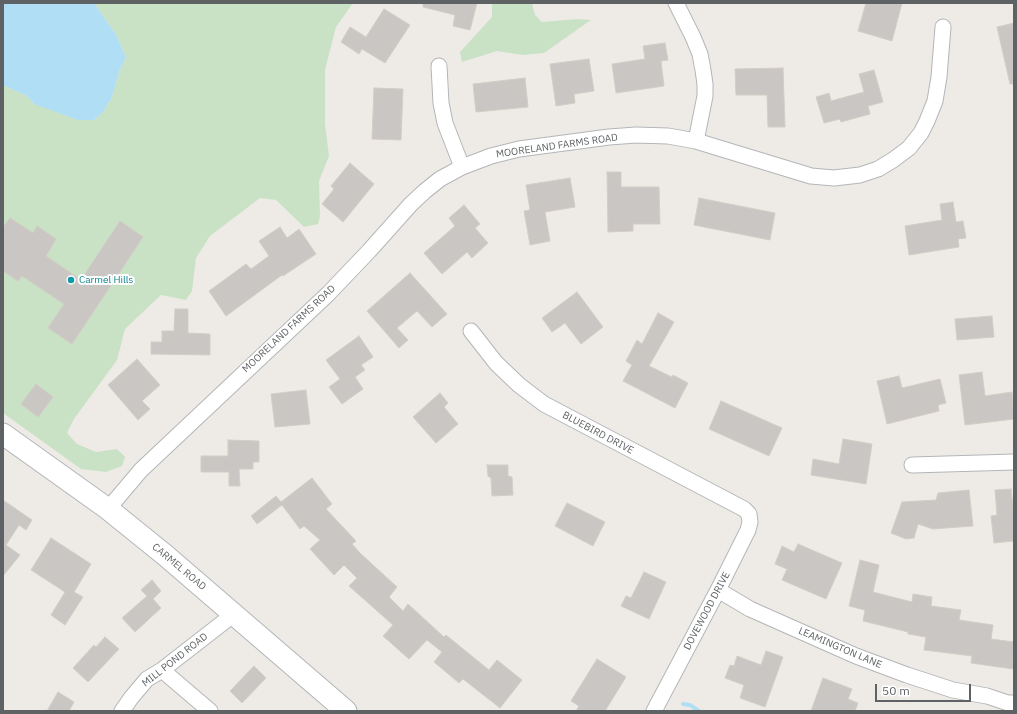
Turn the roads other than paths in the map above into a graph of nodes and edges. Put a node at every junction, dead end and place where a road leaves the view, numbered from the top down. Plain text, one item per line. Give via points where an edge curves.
1 (676, 3) edge
2 (943, 27) dead end
3 (439, 66) dead end
4 (696, 140) junction
5 (462, 167) junction
6 (471, 331) dead end
7 (3, 434) edge
8 (1014, 462) edge
9 (912, 465) dead end
10 (108, 509) junction
11 (744, 509) joint
12 (718, 590) junction
13 (234, 614) junction
14 (162, 670) junction
15 (1014, 703) edge
16 (122, 711) edge
17 (210, 711) edge
18 (346, 711) edge
19 (654, 711) edge

1 - 4 street via 700,54 703,70 705,96
2 - 4 street, MOORELAND FARMS ROAD via 939,76 927,122 909,148 878,169 847,178 811,176
3 - 5 street via 445,123
4 - 5 street, MOORELAND FARMS ROAD via 668,136 609,137 519,150 490,156
5 - 10 street, MOORELAND FARMS ROAD via 440,179 411,204 328,294 167,444
6 - 11 street, BLUEBIRD DRIVE via 496,363 544,404
7 - 10 main road, CARMEL ROAD
8 - 9 street
10 - 13 main road, CARMEL ROAD
11 - 12 street, DOVEWOOD DRIVE via 749,514 748,530
12 - 15 street, LEAMINGTON LANE via 750,609 856,656 953,690
12 - 19 street, DOVEWOOD DRIVE
13 - 14 street, MILL POND ROAD
13 - 18 main road, CARMEL ROAD
14 - 16 street, MILL POND ROAD via 147,679
14 - 17 street

